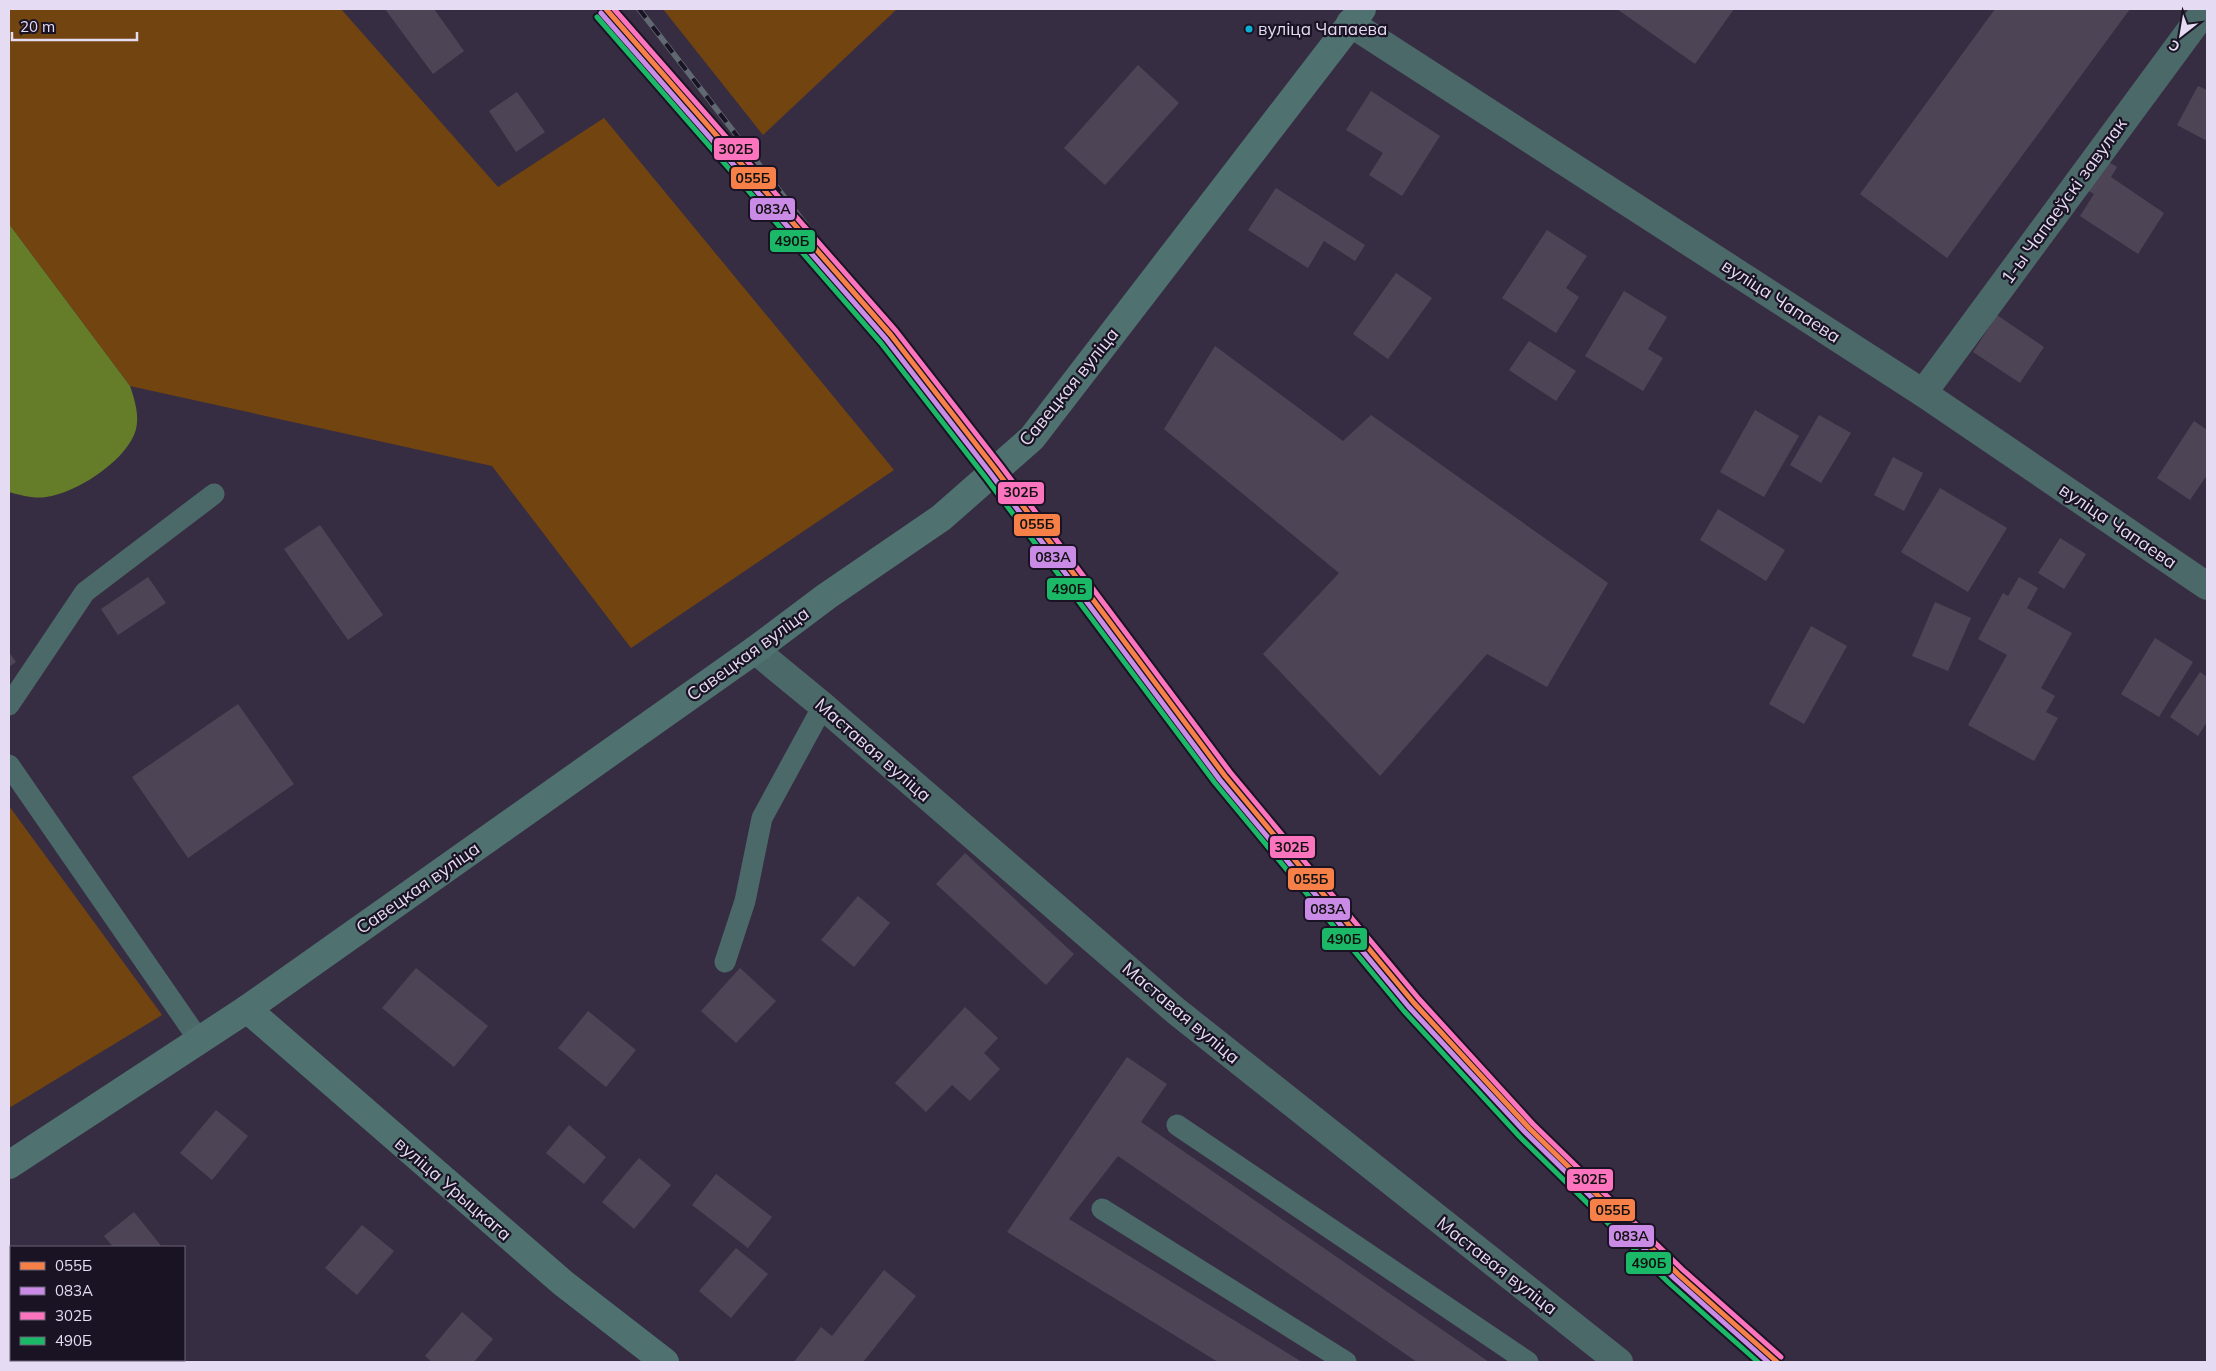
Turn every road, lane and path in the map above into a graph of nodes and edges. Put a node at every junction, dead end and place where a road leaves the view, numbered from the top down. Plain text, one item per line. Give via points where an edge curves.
1 (2206, 9) edge
2 (1356, 16) edge
3 (1923, 393) junction
4 (214, 494) dead end
5 (2207, 586) edge
6 (755, 650) junction
7 (9, 705) edge
8 (823, 706) junction
9 (9, 764) edge
10 (725, 962) dead end
11 (247, 1009) junction
12 (199, 1040) junction
13 (1177, 1125) dead end
14 (9, 1165) edge
15 (1102, 1209) dead end
16 (665, 1362) edge
17 (1346, 1362) edge
18 (1528, 1362) edge
19 (1619, 1362) edge

1 - 3 street, 1-ы Чапаеўскі завулак
2 - 3 street, вуліца Чапаева
2 - 6 main road, Савецкая вуліца via 1032,438 942,518 827,596
3 - 5 street, вуліца Чапаева
4 - 7 lane via 85,592
6 - 8 street, Маставая вуліца
6 - 11 main road, Савецкая вуліца
8 - 10 lane via 762,818 745,902
8 - 19 street, Маставая вуліца via 1176,1012
9 - 12 lane
11 - 12 main road, Савецкая вуліца
11 - 16 main road, вуліца Урыцкага via 563,1283
12 - 14 main road, Савецкая вуліца
13 - 18 lane
15 - 17 lane

